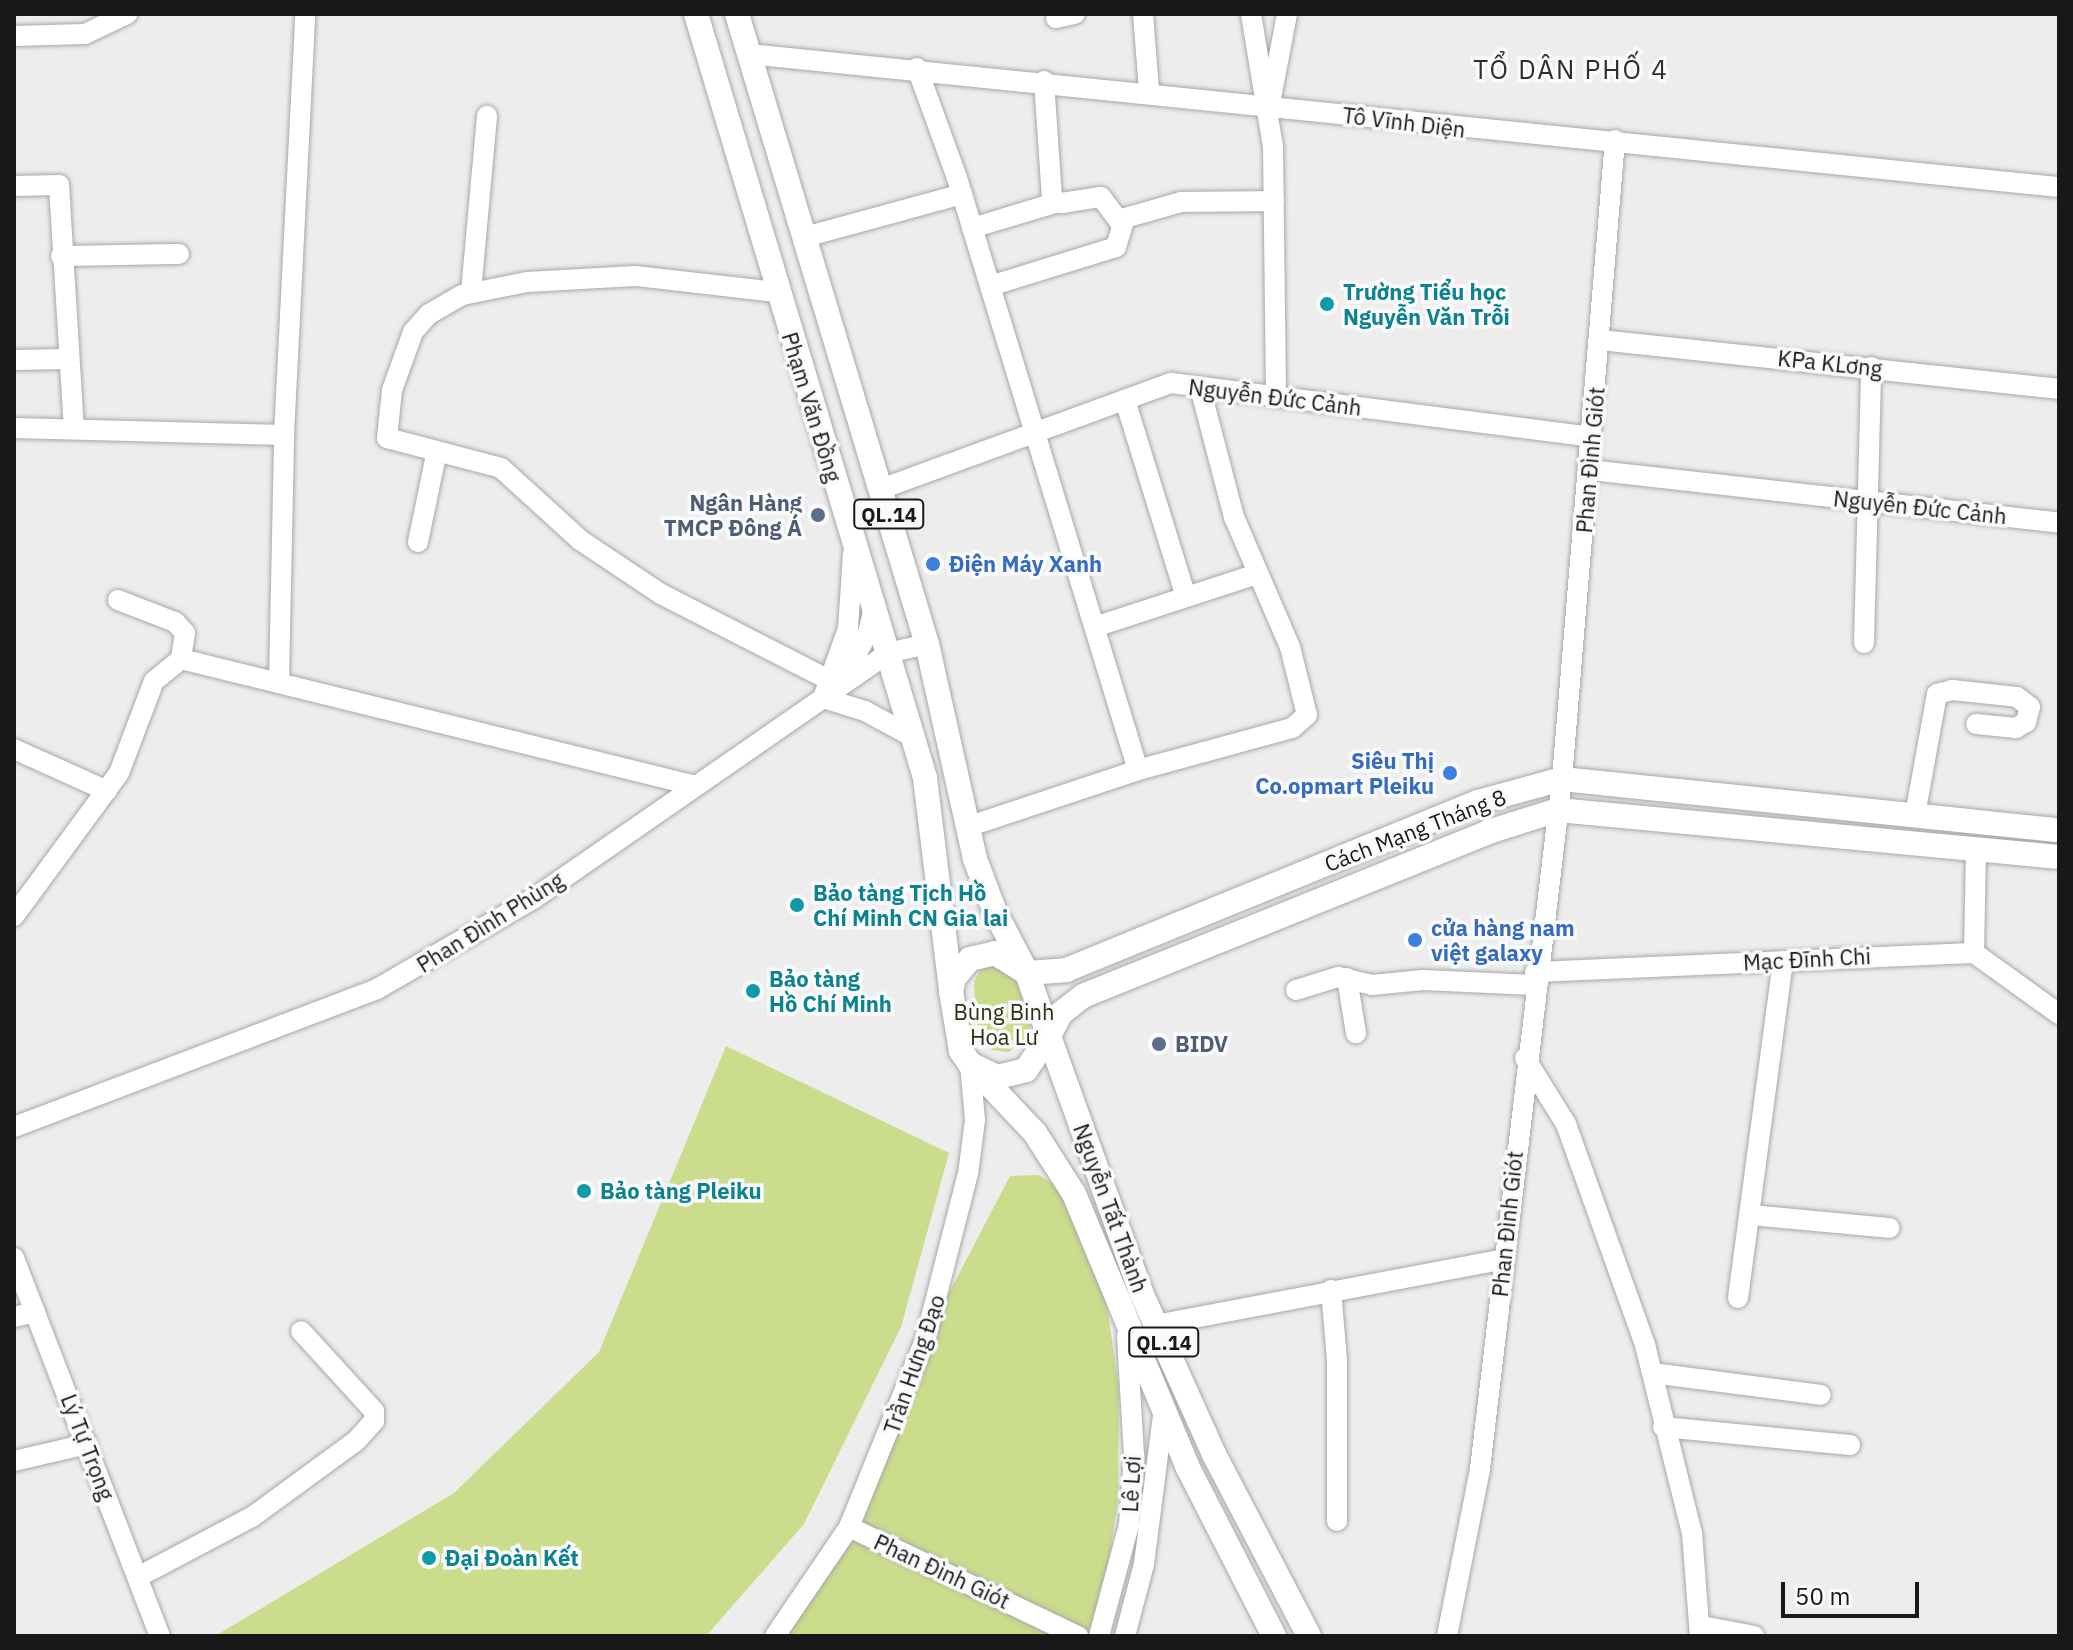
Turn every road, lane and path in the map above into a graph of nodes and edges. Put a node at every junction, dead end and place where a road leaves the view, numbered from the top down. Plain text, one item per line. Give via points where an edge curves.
1 (127, 14) edge
2 (305, 14) edge
3 (696, 14) edge
4 (737, 14) edge
5 (1143, 14) edge
6 (1251, 14) edge
7 (1287, 14) edge
8 (14, 36) edge
9 (749, 54) junction
10 (710, 64) junction
11 (917, 68) junction
12 (1044, 81) junction
13 (1149, 91) junction
14 (1269, 106) junction
15 (487, 116) dead end
16 (1615, 140) junction
17 (14, 186) edge
18 (2059, 187) edge
19 (962, 194) junction
20 (1274, 201) junction
21 (1055, 203) junction
22 (1121, 224) junction
23 (972, 228) junction
24 (805, 237) junction
25 (179, 254) dead end
26 (61, 256) junction
27 (990, 286) junction
28 (471, 292) junction
29 (776, 292) junction
30 (1601, 340) junction
31 (69, 359) junction
32 (14, 360) edge
33 (1871, 367) junction
34 (1200, 387) junction
35 (2059, 389) edge
36 (1276, 397) junction
37 (1125, 400) junction
38 (14, 428) edge
39 (74, 429) junction
40 (1033, 433) junction
41 (284, 435) junction
42 (1590, 437) junction
43 (436, 455) junction
44 (1590, 470) junction
45 (881, 489) junction
46 (1869, 501) junction
47 (2059, 523) edge
48 (852, 538) junction
49 (418, 542) dead end
50 (1257, 574) junction
51 (1186, 597) junction
52 (118, 600) dead end
53 (874, 607) junction
54 (1095, 627) junction
55 (1864, 643) dead end
56 (927, 644) junction
57 (888, 653) junction
58 (181, 659) junction
59 (279, 681) junction
60 (832, 689) junction
61 (1976, 724) dead end
62 (913, 737) junction
63 (14, 749) edge
64 (1138, 770) junction
65 (1562, 779) junction
66 (696, 786) junction
67 (107, 791) junction
68 (1558, 810) junction
69 (1915, 815) junction
70 (967, 827) junction
71 (2059, 830) edge
72 (1976, 848) junction
73 (2059, 857) edge
74 (14, 916) edge
75 (1974, 953) junction
76 (1783, 961) junction
77 (1027, 973) junction
78 (1347, 978) junction
79 (1535, 978) junction
80 (1296, 990) dead end
81 (951, 991) junction
82 (2059, 1014) edge
83 (1356, 1033) dead end
84 (1049, 1036) junction
85 (1525, 1058) junction
86 (970, 1064) junction
87 (14, 1127) edge
88 (1750, 1215) junction
89 (1889, 1228) dead end
90 (14, 1258) edge
91 (1504, 1259) junction
92 (1331, 1290) junction
93 (1738, 1298) dead end
94 (35, 1312) junction
95 (14, 1317) edge
96 (1156, 1325) junction
97 (1127, 1328) junction
98 (301, 1331) dead end
99 (1167, 1350) junction
100 (1652, 1373) junction
101 (1821, 1395) dead end
102 (1164, 1405) junction
103 (1663, 1427) junction
104 (87, 1444) junction
105 (1850, 1445) dead end
106 (14, 1461) edge
107 (1337, 1521) dead end
108 (849, 1527) junction
109 (138, 1577) junction
110 (1700, 1631) edge
111 (160, 1636) edge
112 (775, 1636) edge
113 (1078, 1636) edge
114 (1099, 1636) edge
115 (1125, 1636) edge
116 (1274, 1636) edge
117 (1309, 1636) edge
118 (1447, 1636) edge
119 (1754, 1636) edge

1 - 8 street via 85,34
2 - 41 street
3 - 10 main road, Phạm Văn Đồng / QL.14
4 - 9 main road, Phạm Văn Đồng / QL.14
5 - 13 street
6 - 14 street
7 - 14 street
9 - 10 main road
9 - 11 street, Tô Vĩnh Diện
9 - 24 main road, Phạm Văn Đồng / QL.14
10 - 29 main road, Phạm Văn Đồng / QL.14
11 - 12 street, Tô Vĩnh Diện
11 - 19 street
12 - 13 street, Tô Vĩnh Diện
12 - 21 street
13 - 14 street, Tô Vĩnh Diện
14 - 16 street, Tô Vĩnh Diện via 1440,128
14 - 20 street
15 - 28 street
16 - 18 street, Tô Vĩnh Diện
16 - 30 street, Phan Đình Giót
17 - 26 street via 59,185
19 - 23 street
19 - 24 street
20 - 22 street via 1181,202 1125,218
20 - 36 street
21 - 22 street via 1101,197
21 - 23 street
22 - 27 street via 1122,241 1116,247
23 - 27 street
24 - 45 main road, Phạm Văn Đồng / QL.14
25 - 26 street
26 - 31 street
27 - 40 street
28 - 29 street via 527,282 635,276
28 - 43 street via 417,325 392,390 387,438
29 - 48 main road, Phạm Văn Đồng / QL.14
30 - 33 street, KPa KLơng
30 - 42 street, Phan Đình Giót
31 - 32 street
31 - 39 street
33 - 35 street, KPa KLơng
33 - 46 street
34 - 36 street, Nguyễn Đức Cảnh
34 - 37 street, Nguyễn Đức Cảnh via 1171,383
34 - 50 street via 1234,517
36 - 42 street, Nguyễn Đức Cảnh
37 - 40 street, Nguyễn Đức Cảnh
37 - 51 street
38 - 39 street
39 - 41 street
40 - 45 street, Nguyễn Đức Cảnh
40 - 54 street
41 - 59 street
42 - 44 street, Phan Đình Giót
43 - 49 street
43 - 60 street via 501,468 580,540 661,594
44 - 46 street, Nguyễn Đức Cảnh
44 - 65 street, Phan Đình Giót
45 - 56 main road, Phạm Văn Đồng / QL.14
46 - 47 street, Nguyễn Đức Cảnh
46 - 55 street
48 - 53 main road, Phạm Văn Đồng / QL.14
48 - 60 street via 848,629
50 - 51 street
50 - 64 street via 1306,702 1302,723
51 - 54 street
52 - 58 street via 175,622 185,633
53 - 57 main road, Phạm Văn Đồng / QL.14
53 - 60 street via 868,633
54 - 64 street
56 - 57 street, Phan Đình Phùng
56 - 70 main road, Phạm Văn Đồng / QL.14
57 - 60 street, Phan Đình Phùng
57 - 62 main road, Phạm Văn Đồng / QL.14
58 - 59 street
58 - 67 street via 154,681
59 - 66 street
60 - 62 street
60 - 66 street, Phan Đình Phùng
61 - 69 street via 2016,728 2026,722 2030,707 2017,697 1952,690 1937,694
62 - 81 main road, Phạm Văn Đồng / QL.14 via 939,866
63 - 67 street
64 - 70 street
65 - 68 street, Phan Đình Giót
65 - 69 main road, Cách Mạng Tháng 8
65 - 77 main road, Cách Mạng Tháng 8 via 1478,802 1066,970
66 - 87 street, Phan Đình Phùng via 533,899 377,989
67 - 74 street
68 - 72 main road, Cách Mạng Tháng 8
68 - 79 street, Phan Đình Giót
68 - 84 main road, Cách Mạng Tháng 8 via 1488,832 1083,996 1060,1014
69 - 71 main road, Cách Mạng Tháng 8
70 - 77 main road, Phạm Văn Đồng / QL.14 via 995,912
72 - 73 main road, Cách Mạng Tháng 8
72 - 75 street
75 - 76 street, Mạc Đĩnh Chi
75 - 82 street
76 - 79 street, Mạc Đĩnh Chi
76 - 88 street
77 - 81 main road via 1008,956 983,954 961,967
77 - 84 main road
78 - 79 street, Mạc Đĩnh Chi via 1372,985
78 - 80 street
78 - 83 street
79 - 85 street, Phan Đình Giót
81 - 86 main road via 956,1037
84 - 86 main road via 1036,1060 1013,1075 997,1077
84 - 96 main road, Nguyễn Tất Thành / QL.14
85 - 91 street, Phan Đình Giót
85 - 100 street via 1566,1124
86 - 97 main road, Nguyễn Tất Thành / QL.14 via 1055,1161 1087,1224
86 - 108 street, Trần Hưng Đạo via 973,1133 946,1262 913,1372
88 - 89 street
88 - 93 street
90 - 94 street, Lý Tự Trọng
91 - 92 street
91 - 118 street, Phan Đình Giót via 1480,1469
92 - 96 street
92 - 107 street via 1337,1360
94 - 95 street
94 - 104 street, Lý Tự Trọng
96 - 99 main road, Nguyễn Tất Thành / QL.14
97 - 102 main road, Nguyễn Tất Thành / QL.14
97 - 114 street, Lê Lợi via 1134,1455 1129,1525
98 - 109 street via 374,1411 374,1421 356,1441 252,1517
99 - 102 main road
99 - 117 main road, Nguyễn Tất Thành / QL.14
100 - 101 street
100 - 103 street
102 - 115 street via 1144,1564
102 - 116 main road, Nguyễn Tất Thành / QL.14 via 1187,1466
103 - 105 street
103 - 110 street via 1689,1519
104 - 106 street
104 - 109 street, Lý Tự Trọng
108 - 112 street, Trần Hưng Đạo
108 - 113 street, Phan Đình Giót
109 - 111 street, Lý Tự Trọng
110 - 119 street

